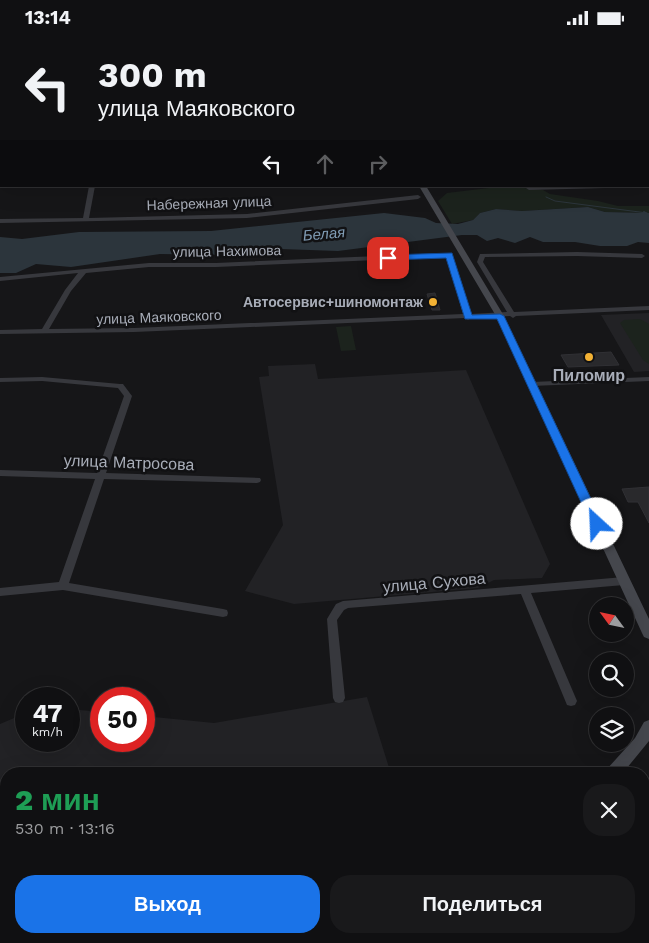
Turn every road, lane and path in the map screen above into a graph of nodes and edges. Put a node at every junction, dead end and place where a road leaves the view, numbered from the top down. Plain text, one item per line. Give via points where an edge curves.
1 (92, 187) edge
2 (422, 187) edge
3 (567, 187) edge
4 (529, 188) dead end
5 (418, 197) dead end
6 (86, 219) junction
7 (0, 221) edge
8 (462, 252) joint
9 (642, 256) dead end
10 (83, 272) junction
11 (0, 279) edge
12 (649, 308) edge
13 (500, 316) junction
14 (513, 316) junction
15 (468, 318) junction
16 (0, 332) edge
17 (44, 333) junction
18 (649, 379) edge
19 (0, 380) edge
20 (532, 384) junction
21 (0, 473) edge
22 (99, 477) junction
23 (258, 481) dead end
24 (624, 581) junction
25 (63, 585) junction
26 (524, 589) junction
27 (0, 592) edge
28 (223, 613) dead end
29 (648, 627) edge
30 (339, 698) dead end
31 (571, 701) dead end
32 (649, 727) edge
33 (644, 739) edge
34 (618, 767) edge

1 - 6 street
2 - 8 main road
3 - 4 street
5 - 6 street, Набережная улица via 247,216
6 - 7 street, Набережная улица
8 - 13 main road
9 - 14 street via 482,255 480,262
10 - 11 street, улица Нахимова
10 - 15 street, улица Нахимова via 149,265 449,255
10 - 17 street
12 - 14 street, улица Маяковского
13 - 14 street, улица Маяковского
13 - 15 street, улица Маяковского
13 - 20 main road
15 - 17 street, улица Маяковского
16 - 17 street, улица Маяковского
18 - 20 street
19 - 22 street via 42,379 120,386 128,396
20 - 24 main road
21 - 22 street, улица Матросова
22 - 23 street, улица Матросова
22 - 25 street
24 - 26 street, улица Сухова
24 - 29 main road
25 - 27 street
25 - 28 street
26 - 30 street, улица Сухова via 340,607 332,619
26 - 31 street
32 - 33 main road
33 - 34 main road

